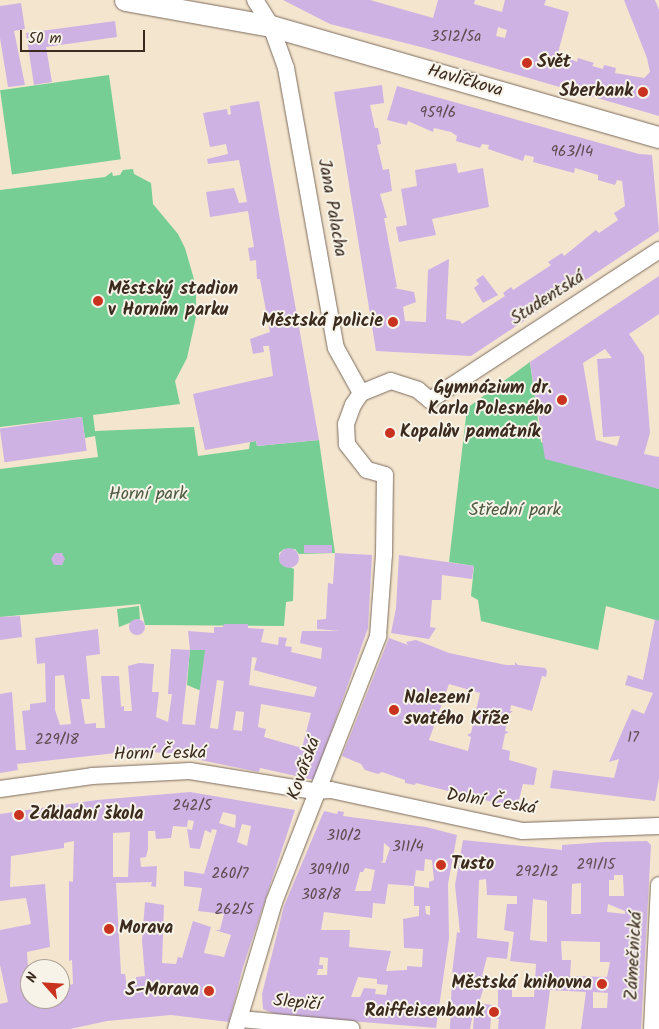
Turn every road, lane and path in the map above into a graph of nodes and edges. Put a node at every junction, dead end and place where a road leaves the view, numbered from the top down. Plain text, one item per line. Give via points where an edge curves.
1 (125, 0) edge
2 (255, 0) edge
3 (272, 26) junction
4 (659, 137) edge
5 (659, 250) edge
6 (361, 393) junction
7 (0, 789) edge
8 (319, 791) junction
9 (659, 826) edge
10 (659, 885) edge
11 (238, 1024) edge
12 (352, 1029) edge
13 (652, 1029) edge

1 - 3 main road, Havlíčkova
2 - 3 street, Jana Palacha
3 - 4 main road, Havlíčkova
3 - 6 street, Jana Palacha via 286,68 336,348
5 - 6 street, Studentská via 430,400 412,387 391,381
6 - 8 street, Kovářská via 347,418 346,444 364,468 385,476 378,636
7 - 8 street, Horní Česká via 92,776 190,771
8 - 9 street, Dolní Česká via 331,790 523,831 641,830
8 - 11 street, Kovářská via 274,902
10 - 13 street, Zámečnická
11 - 12 street, Slepičí

